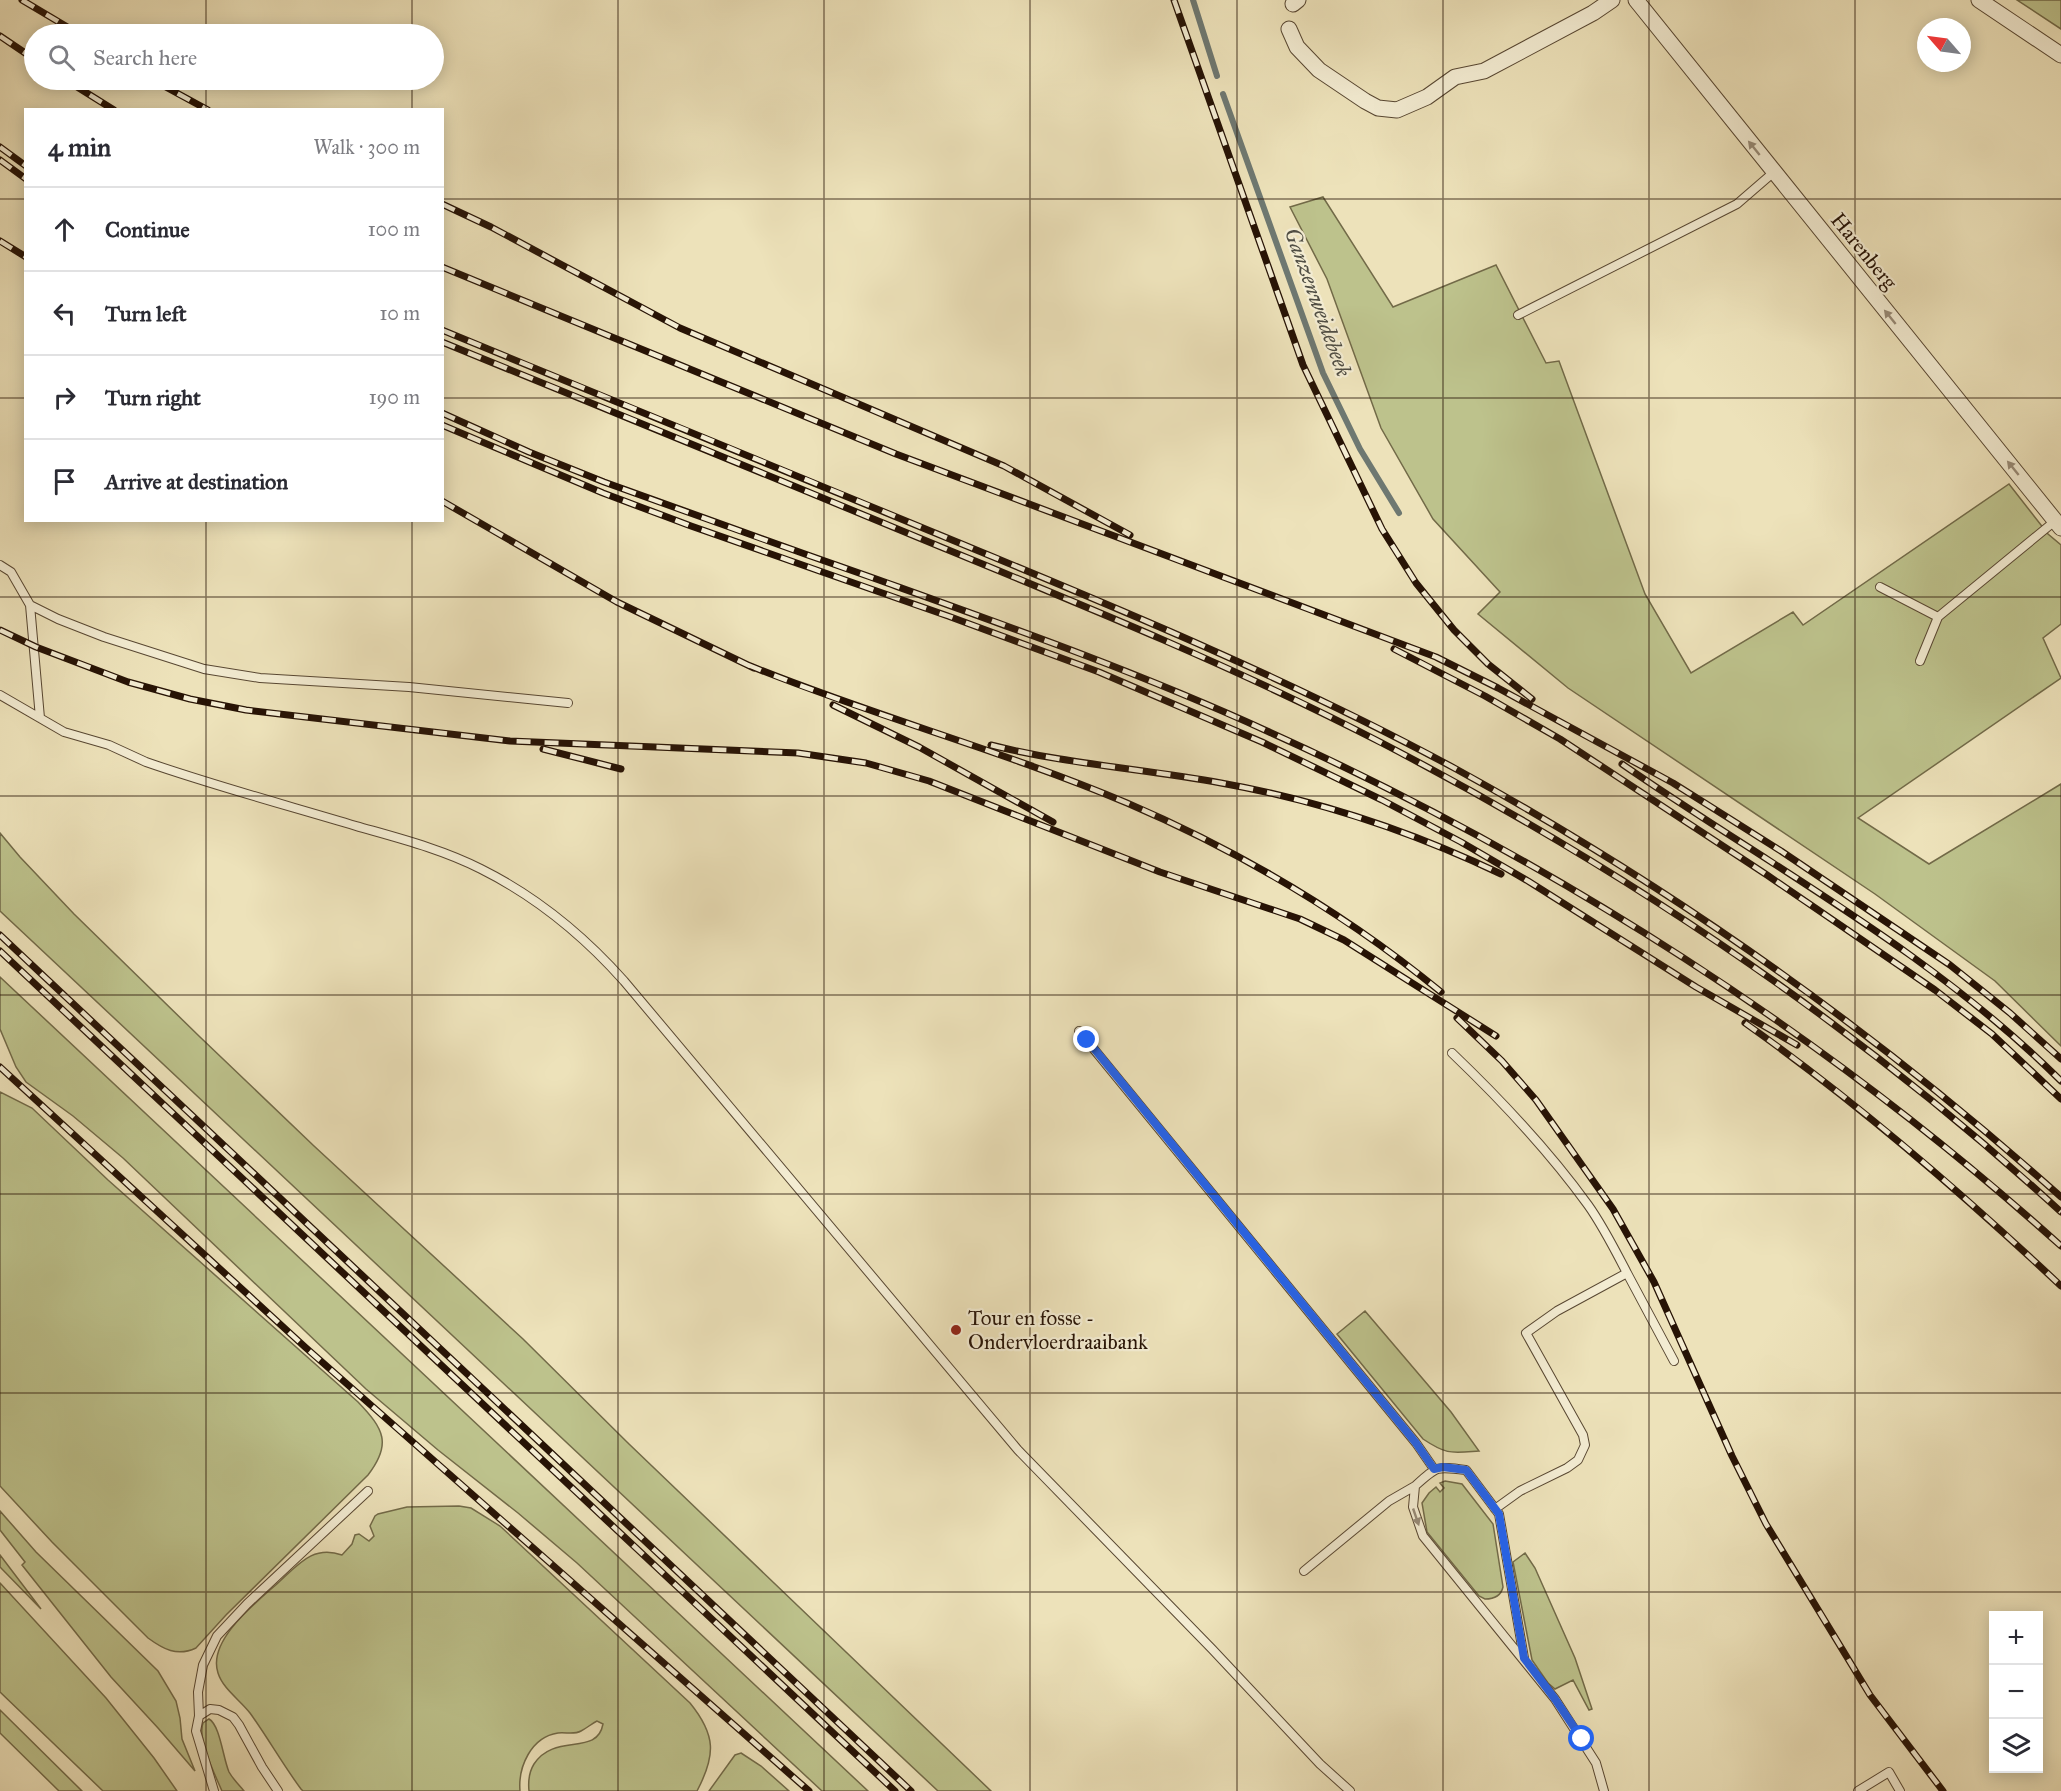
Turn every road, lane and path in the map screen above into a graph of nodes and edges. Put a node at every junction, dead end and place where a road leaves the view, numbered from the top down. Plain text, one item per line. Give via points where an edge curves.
1 (1612, 0) edge
2 (1636, 0) edge
3 (1979, 0) edge
4 (1289, 29) dead end
5 (2061, 55) edge
6 (1774, 172) junction
7 (1518, 315) dead end
8 (2057, 517) edge
9 (0, 566) edge
10 (1880, 587) dead end
11 (30, 605) junction
12 (1938, 617) junction
13 (1920, 662) dead end
14 (0, 695) edge
15 (568, 703) dead end
16 (40, 718) junction
17 (1079, 1032) dead end
18 (1452, 1053) dead end
19 (1627, 1273) junction
20 (1674, 1361) dead end
21 (1434, 1469) junction
22 (1415, 1486) junction
23 (368, 1491) dead end
24 (1495, 1509) junction
25 (1304, 1571) dead end
26 (1524, 1658) junction
27 (199, 1716) junction
28 (214, 1791) edge
29 (278, 1791) edge
30 (1350, 1791) edge
31 (1604, 1791) edge
32 (1857, 1791) edge
33 (1900, 1791) edge

1 - 4 street via 1484,71 1455,77 1427,97 1397,110 1378,108 1319,70 1297,47
6 -> 2 street, Harenberg
3 - 5 street
6 - 7 lane via 1737,204
8 -> 6 street, Harenberg
8 - 12 lane
9 - 11 lane via 11,572
10 - 12 lane
11 - 15 lane via 104,637 204,669 260,678 410,687
11 - 16 lane
12 - 13 lane
14 - 16 lane
16 - 30 lane via 64,732 110,745 178,774 393,836 480,868 572,928 624,981 1018,1450
17 - 21 lane
18 - 19 lane via 1492,1091 1563,1173 1610,1240
19 - 20 lane
19 - 24 lane via 1557,1311 1526,1333 1585,1445 1578,1460 1567,1468 1520,1491
21 - 22 lane
21 - 24 lane via 1466,1470
22 - 25 lane via 1389,1501
22 -> 26 lane via 1413,1507 1423,1536
23 - 27 lane via 217,1636 203,1665
24 - 26 lane
26 - 31 lane via 1596,1763
27 - 28 lane via 196,1731
27 - 29 lane via 210,1709 233,1717
32 - 33 lane via 1888,1772

